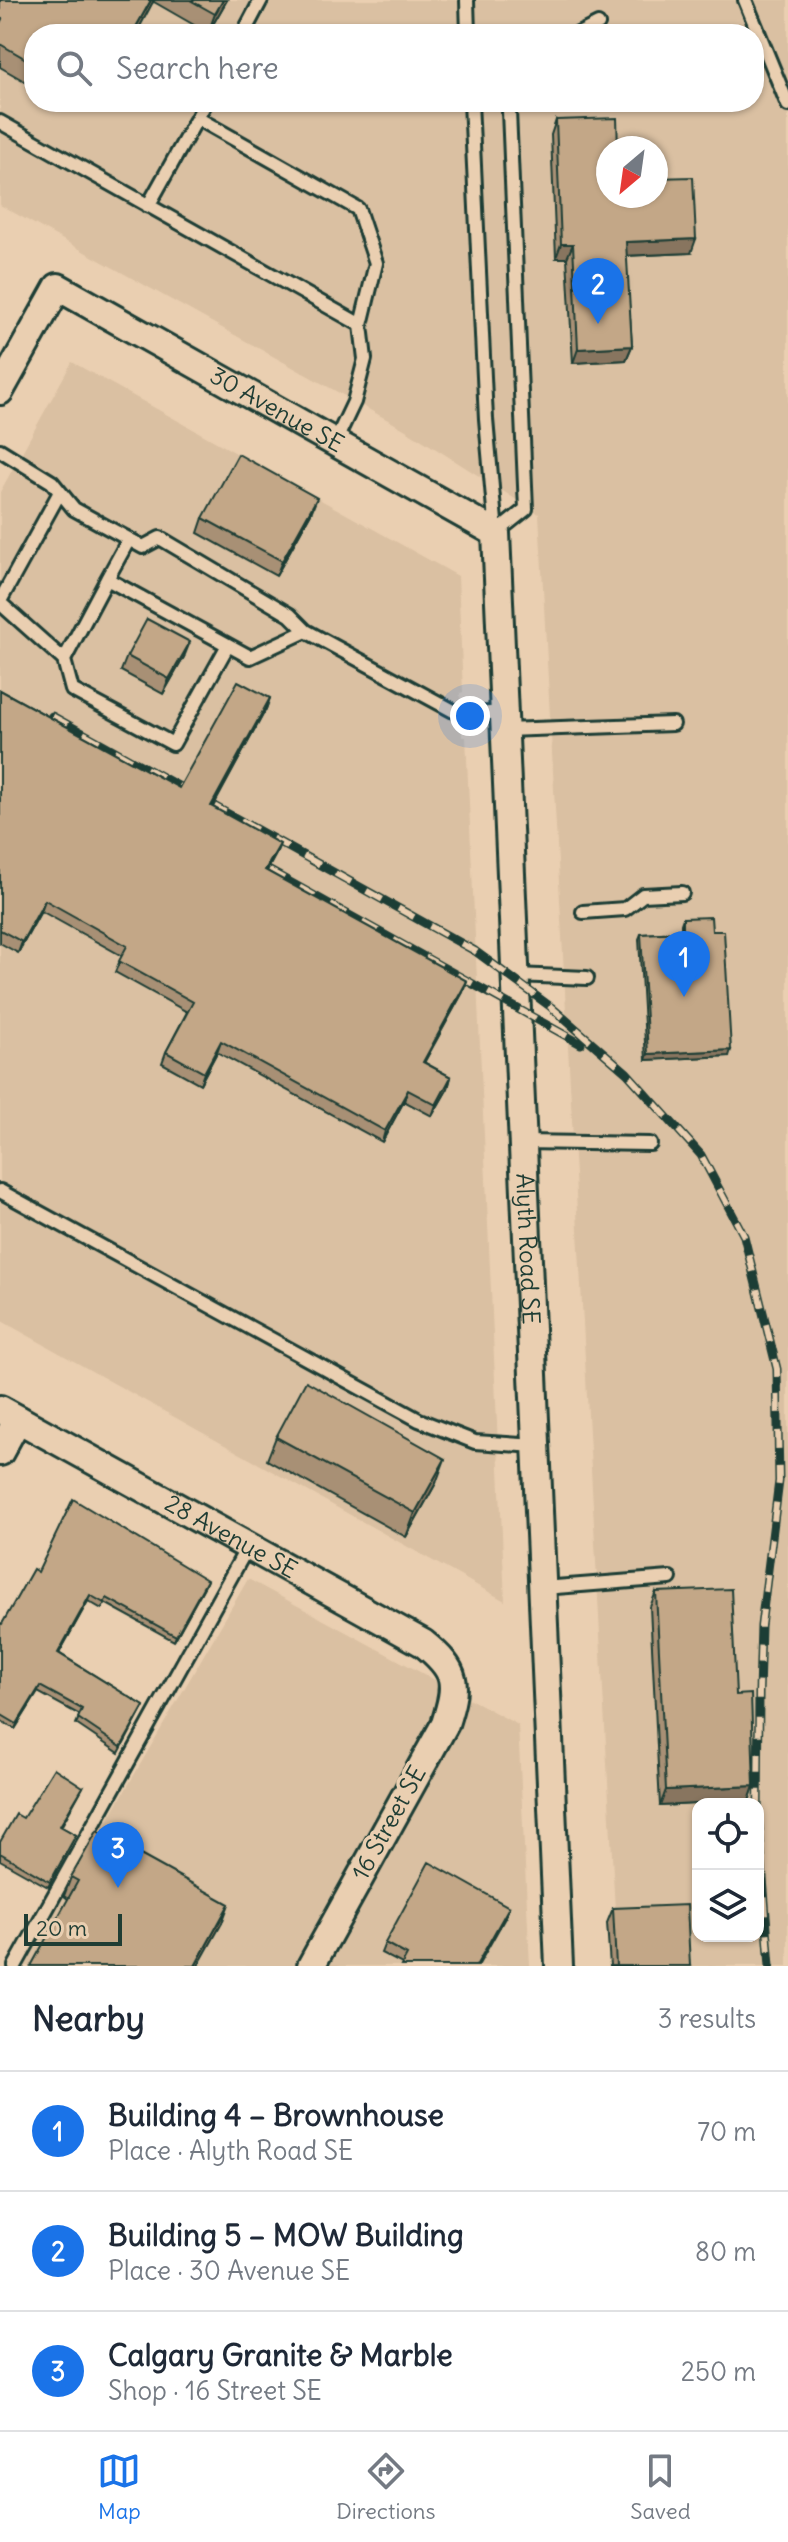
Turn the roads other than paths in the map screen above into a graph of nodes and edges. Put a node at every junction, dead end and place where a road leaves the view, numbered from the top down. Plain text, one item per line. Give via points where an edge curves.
1 (261, 0) edge
2 (467, 0) edge
3 (745, 0) edge
4 (248, 24) edge
5 (468, 24) edge
6 (755, 24) edge
7 (764, 46) edge
8 (788, 105) edge
9 (200, 112) edge
10 (471, 112) edge
11 (509, 112) edge
12 (197, 118) junction
13 (0, 122) edge
14 (148, 206) junction
15 (361, 325) junction
16 (0, 391) edge
17 (335, 442) junction
18 (0, 450) edge
19 (60, 492) junction
20 (496, 533) junction
21 (129, 539) junction
22 (107, 579) junction
23 (0, 602) edge
24 (306, 631) junction
25 (228, 645) junction
26 (64, 660) junction
27 (505, 721) junction
28 (673, 724) dead end
29 (682, 893) dead end
30 (583, 912) dead end
31 (516, 975) junction
32 (587, 978) dead end
33 (523, 1142) junction
34 (650, 1144) dead end
35 (0, 1191) edge
36 (9, 1414) edge
37 (536, 1446) junction
38 (0, 1452) edge
39 (248, 1546) junction
40 (670, 1578) dead end
41 (543, 1588) junction
42 (454, 1676) joint
43 (15, 1966) edge
44 (311, 1966) edge
45 (559, 1966) edge

1 - 4 lane
2 - 5 lane
3 - 6 lane
7 - 8 lane
9 - 12 lane
10 - 20 lane
11 - 20 lane via 526,509
12 - 14 lane
12 - 15 lane via 358,209 376,263
13 - 14 lane
14 - 15 lane
15 - 17 lane via 365,359 354,402
16 - 17 street, 30 Avenue SE via 58,287
17 - 20 street, 30 Avenue SE
18 - 19 lane
19 - 21 lane via 74,509
19 - 23 lane
20 - 27 street, Alyth Road SE
21 - 22 lane
21 - 24 lane via 143,547 160,538 290,615
22 - 25 lane
22 - 26 lane
23 - 26 lane
24 - 25 lane via 250,657
24 - 27 lane via 461,715
25 - 26 lane via 173,744 72,690
27 - 28 lane
27 - 31 street, Alyth Road SE
29 - 30 lane via 643,895 625,909
31 - 32 lane
31 - 33 street, Alyth Road SE
33 - 34 lane
33 - 37 street, Alyth Road SE
35 - 37 lane via 419,1420 475,1442
36 - 38 street
36 - 39 street, 28 Avenue SE
37 - 41 street, Alyth Road SE
39 - 42 street, 28 Avenue SE via 423,1643
39 - 43 lane
40 - 41 lane
41 - 45 street, Alyth Road SE
42 - 44 street, 16 Street SE via 445,1724

